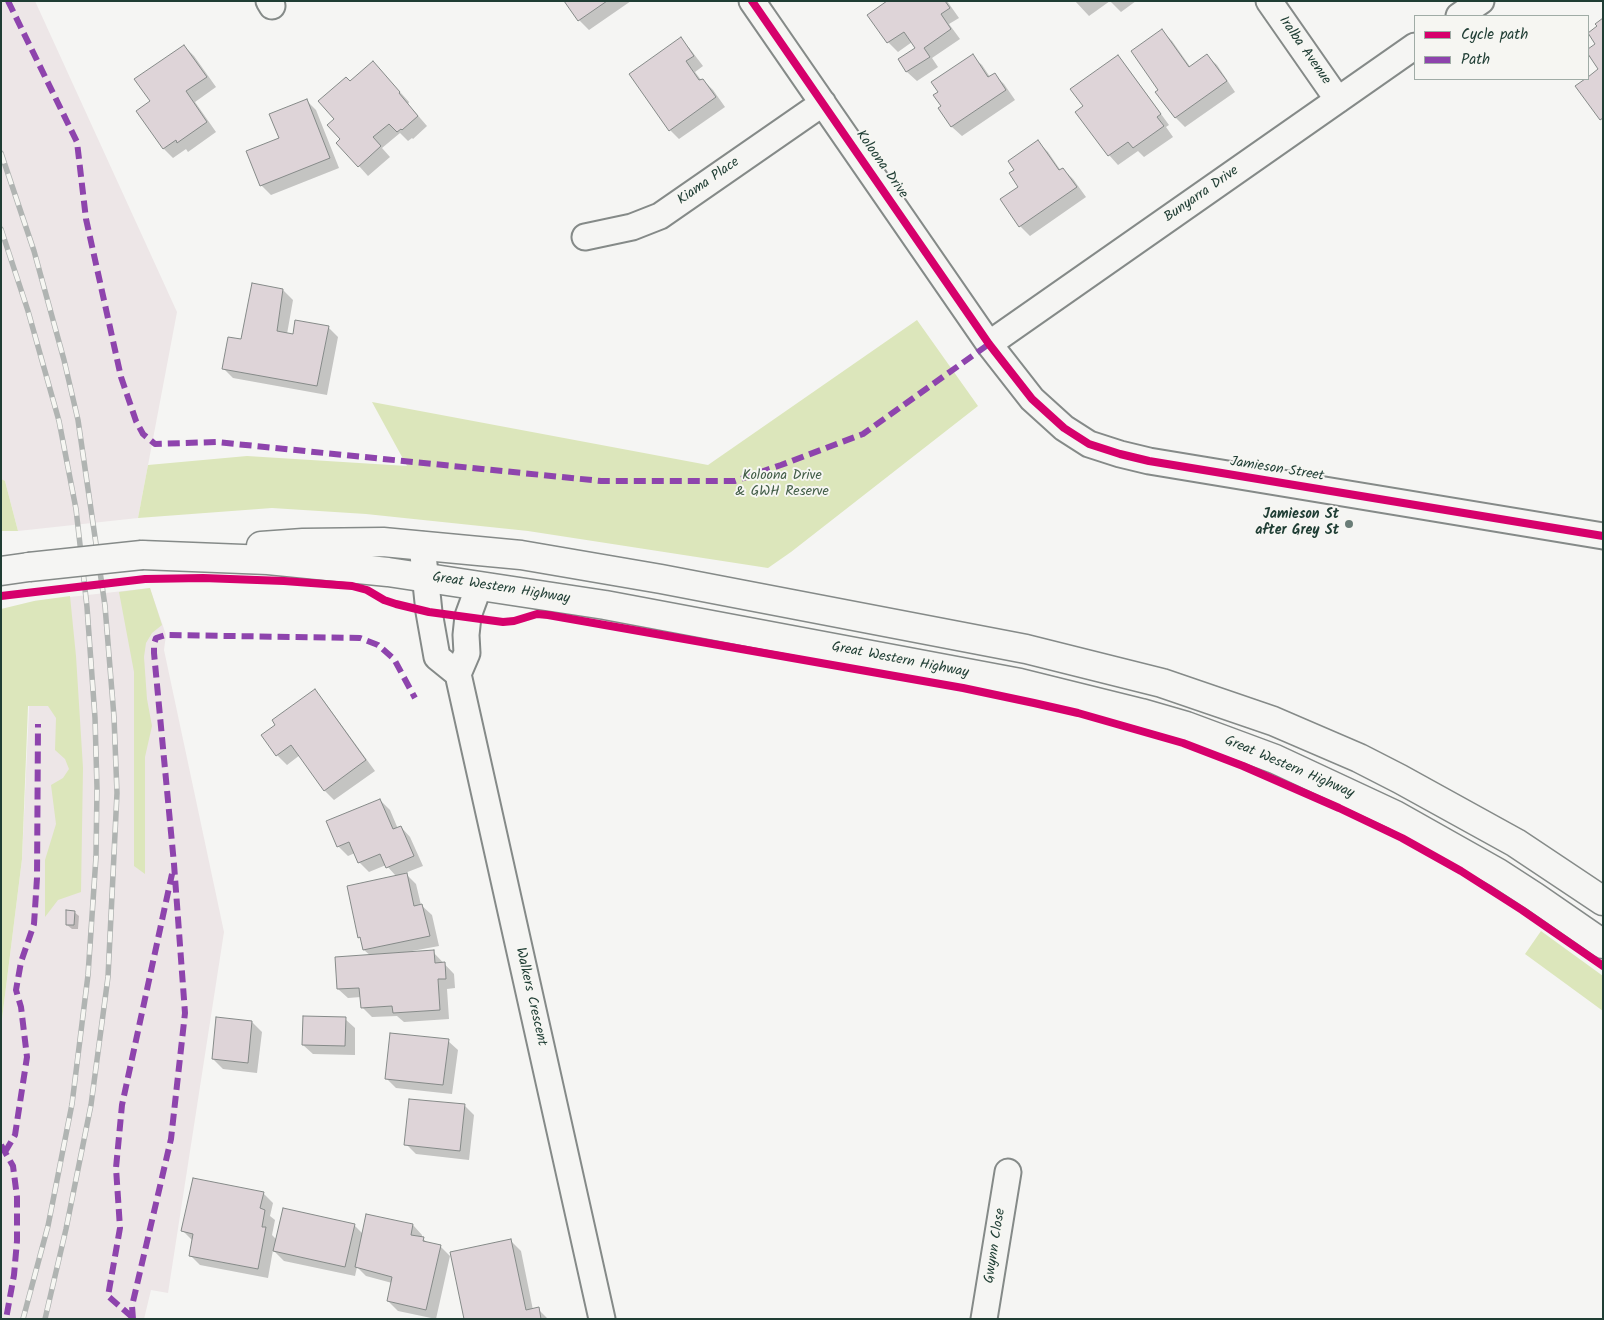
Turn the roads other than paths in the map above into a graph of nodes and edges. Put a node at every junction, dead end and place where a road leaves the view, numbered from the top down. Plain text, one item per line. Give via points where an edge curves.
1 (752, 1) edge
2 (1270, 1) edge
3 (1481, 1) edge
4 (1460, 15) edge
5 (1414, 47) edge
6 (1338, 100) junction
7 (822, 103) junction
8 (585, 237) dead end
9 (989, 344) junction
10 (1603, 536) edge
11 (422, 545) junction
12 (142, 555) junction
13 (1, 571) edge
14 (426, 577) junction
15 (479, 586) junction
16 (458, 674) junction
17 (1603, 901) edge
18 (1603, 944) edge
19 (1008, 1172) dead end
20 (602, 1319) edge
21 (984, 1319) edge

1 - 7 street, Koloona Drive
2 - 6 street, Iralba Avenue
3 - 4 street
5 - 6 street, Bunyarra Drive
6 - 9 street, Bunyarra Drive
7 - 8 street, Kiama Place via 660,216 632,227
7 - 9 street, Koloona Drive
9 - 10 street, Jamieson Street via 1047,414 1089,444 1120,454
11 - 12 main road, Great Western Highway via 304,543
11 - 14 street
11 - 17 main road, Great Western Highway via 521,555 661,579 1026,649 1162,683 1273,721 1367,762 1516,843
12 - 13 main road, Great Western Highway, bridge
12 - 14 main road, Great Western Highway via 268,560
14 - 15 main road, Great Western Highway
14 - 16 street via 437,657
15 - 16 street via 468,616 466,653
15 - 18 main road, Great Western Highway via 605,605 1020,683 1186,726 1275,759 1395,815 1498,873
16 - 20 street, Walkers Crescent
19 - 21 street, Gwynn Close

